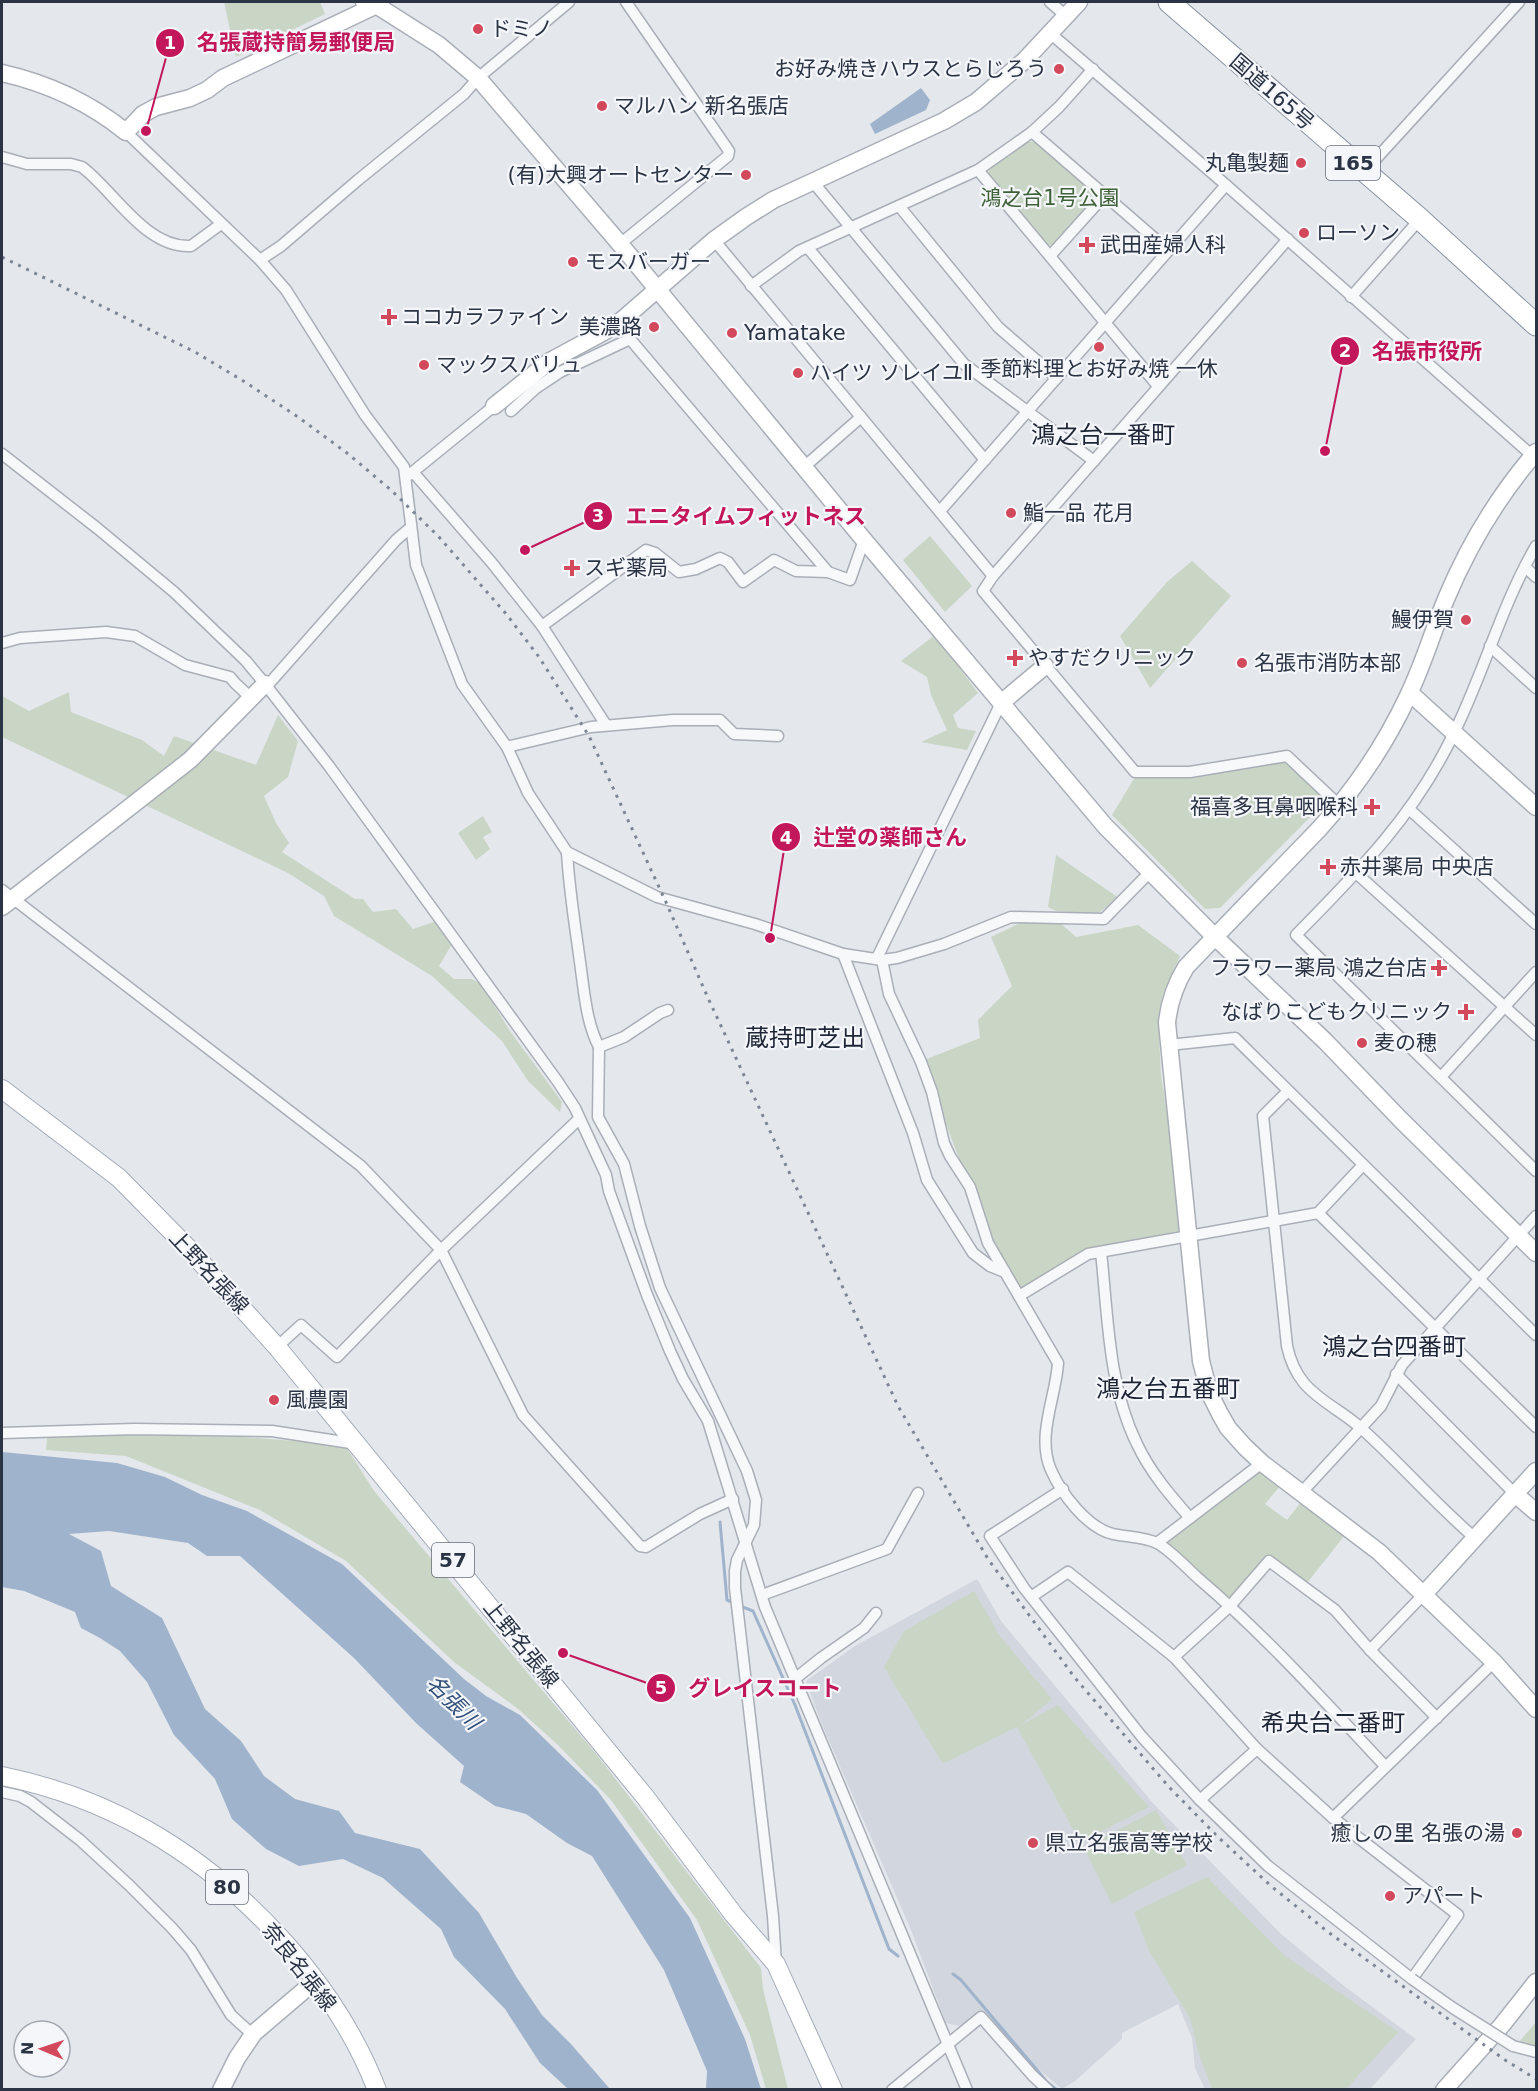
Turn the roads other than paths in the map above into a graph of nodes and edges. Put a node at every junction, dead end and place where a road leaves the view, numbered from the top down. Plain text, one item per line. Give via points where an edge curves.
1 (569, 2) edge
2 (626, 2) edge
3 (1050, 2) edge
4 (1079, 2) edge
5 (1169, 2) edge
6 (1519, 2) edge
7 (375, 3) edge
8 (1066, 15) junction
9 (1050, 33) junction
10 (1093, 69) junction
11 (2, 73) edge
12 (478, 78) junction
13 (126, 132) junction
14 (1032, 132) junction
15 (2, 157) edge
16 (978, 170) junction
17 (1364, 172) junction
18 (813, 182) junction
19 (1226, 185) junction
20 (1105, 195) junction
21 (899, 206) junction
22 (1420, 219) junction
23 (221, 224) junction
24 (850, 228) junction
25 (714, 240) junction
26 (1288, 240) junction
27 (620, 243) junction
28 (808, 248) junction
29 (1168, 250) junction
30 (1050, 256) junction
31 (260, 260) junction
32 (751, 286) junction
33 (657, 290) junction
34 (1351, 297) junction
35 (1105, 324) junction
36 (1536, 325) edge
37 (1057, 378) junction
38 (1158, 386) junction
39 (494, 406) joint
40 (511, 411) dead end
41 (1028, 411) junction
42 (861, 417) junction
43 (2, 454) edge
44 (1535, 456) edge
45 (985, 460) junction
46 (1094, 461) junction
47 (804, 467) junction
48 (409, 474) junction
49 (940, 511) junction
50 (410, 528) junction
51 (864, 540) junction
52 (1536, 546) edge
53 (1525, 567) junction
54 (828, 572) junction
55 (993, 576) junction
56 (1536, 577) edge
57 (542, 626) junction
58 (2, 643) edge
59 (1490, 646) junction
60 (1045, 666) junction
61 (266, 685) junction
62 (1536, 688) edge
63 (1410, 693) junction
64 (251, 698) junction
65 (1001, 703) junction
66 (606, 725) junction
67 (1454, 733) junction
68 (778, 736) dead end
69 (507, 747) junction
70 (1340, 806) junction
71 (1536, 807) edge
72 (1409, 809) junction
73 (567, 852) junction
74 (1150, 872) junction
75 (1356, 873) junction
76 (5, 899) edge
77 (1536, 924) edge
78 (1214, 936) junction
79 (843, 954) junction
80 (879, 959) junction
81 (1536, 972) edge
82 (1505, 1007) junction
83 (668, 1010) dead end
84 (1536, 1035) edge
85 (1168, 1045) junction
86 (599, 1047) junction
87 (1441, 1077) junction
88 (2, 1089) edge
89 (1288, 1091) junction
90 (579, 1119) junction
91 (1363, 1165) junction
92 (1536, 1171) edge
93 (1318, 1213) junction
94 (1536, 1216) edge
95 (1274, 1221) junction
96 (1189, 1235) junction
97 (1519, 1235) junction
98 (441, 1250) junction
99 (1101, 1252) junction
100 (1536, 1253) edge
101 (1005, 1272) junction
102 (1480, 1278) junction
103 (1018, 1296) junction
104 (1435, 1328) junction
105 (1536, 1335) edge
106 (277, 1347) junction
107 (1396, 1374) junction
108 (1536, 1427) edge
109 (1362, 1428) junction
110 (2, 1433) edge
111 (358, 1444) junction
112 (1262, 1463) junction
113 (1536, 1471) edge
114 (1063, 1489) junction
115 (1302, 1492) junction
116 (918, 1493) dead end
117 (1515, 1494) junction
118 (733, 1499) junction
119 (1536, 1512) edge
120 (1190, 1518) junction
121 (1475, 1538) junction
122 (1157, 1543) junction
123 (745, 1545) junction
124 (1424, 1594) junction
125 (762, 1595) junction
126 (1031, 1597) junction
127 (1230, 1606) junction
128 (876, 1613) dead end
129 (1370, 1650) junction
130 (1174, 1657) junction
131 (1494, 1662) junction
132 (796, 1678) junction
133 (1536, 1709) edge
134 (1437, 1718) junction
135 (1257, 1749) junction
136 (1385, 1766) junction
137 (2, 1776) edge
138 (2, 1792) edge
139 (1200, 1800) junction
140 (1333, 1818) junction
141 (776, 1964) junction
142 (1412, 1979) junction
143 (315, 1981) junction
144 (1536, 1982) edge
145 (253, 2034) junction
146 (948, 2044) junction
147 (1536, 2052) edge
148 (221, 2090) edge
149 (377, 2090) edge
150 (833, 2090) edge
151 (892, 2090) edge
152 (967, 2090) edge
153 (1048, 2090) edge
154 (1444, 2090) edge

1 - 12 street
2 - 27 street via 729,151 728,156
3 - 8 street
4 - 8 street
5 - 17 highway, 国道165号 / 165
6 - 17 street
7 - 12 street via 439,45
7 - 13 street via 223,78 207,90 156,107
8 - 9 street
9 - 10 street
9 - 18 street via 1008,77 961,112
10 - 14 street
10 - 19 street
11 - 13 street via 31,80 97,111
12 - 27 street
12 - 31 street via 464,94
13 - 23 street
14 - 16 street
14 - 20 street
15 - 23 street via 27,164 82,167 150,233 182,246 191,246
16 - 21 street
16 - 30 street
17 - 22 highway, 国道165号 / 165
18 - 24 street
18 - 25 street via 773,200
19 - 26 street
19 - 29 street
20 - 29 street
20 - 30 street
21 - 24 street
21 - 37 street via 998,327
22 - 34 street
22 - 36 highway, 国道165号 / 165
23 - 31 street
24 - 28 street
24 - 41 street via 964,363
25 - 32 street
25 - 33 street
26 - 34 street
26 - 38 street
27 - 33 street
28 - 32 street
28 - 45 street
29 - 35 street
30 - 35 street
31 - 48 street via 286,290 365,415
32 - 42 street
33 - 39 street via 622,320 550,361
33 - 47 street
34 - 44 street
35 - 37 street
35 - 38 street
37 - 41 street
38 - 46 street
39 - 48 street
40 - 54 street via 560,372 630,339
41 - 45 street
41 - 46 street
42 - 47 street
42 - 49 street
43 - 61 street via 174,592
44 - 63 street via 1490,511 1472,545
45 - 49 street
46 - 55 street
47 - 51 street
48 - 50 street
48 - 57 street via 492,562
49 - 55 street
50 - 61 street
50 - 69 street via 416,565 462,684
51 - 54 street via 850,580
51 - 65 street
52 - 53 street
53 - 56 street
53 - 59 street
54 - 57 street via 796,571 774,560 743,582 728,562 720,558 679,572 646,550
55 - 60 street via 983,591
57 - 66 street
58 - 64 street via 20,638 106,632 135,636 185,665 230,676
59 - 62 street
59 - 67 street
60 - 65 street
60 - 70 street via 1135,772 1190,772 1287,756
61 - 64 street
61 - 90 street via 551,1073
63 - 67 street
63 - 70 street via 1370,765
64 - 76 street via 190,760
65 - 74 street via 1105,826
65 - 80 street
66 - 68 street via 720,720 734,734
66 - 69 street
67 - 71 street
67 - 72 street
69 - 73 street via 528,793
70 - 78 street
72 - 75 street
72 - 77 street
73 - 79 street via 657,897
73 - 86 street via 584,989
74 - 78 street
74 - 80 street via 1104,918 1011,917 944,944 897,958
75 - 82 street
75 - 87 street via 1296,935
76 - 98 street via 361,1166
78 - 85 street via 1185,967 1174,987 1168,1009
78 - 97 street
79 - 80 street
79 - 101 street via 913,1133 927,1180 973,1253
80 - 101 street via 889,994 932,1092 944,1143 970,1187 988,1243
81 - 82 street
82 - 84 street
82 - 87 street
83 - 86 street via 624,1037
85 - 89 street via 1235,1038
85 - 96 street
86 - 123 street via 598,1117 624,1164 660,1288 753,1485 754,1525
87 - 92 street
88 - 106 main road, 上野名張線 / 57 via 119,1178
89 - 91 street
89 - 95 street via 1263,1116
90 - 98 street
90 - 118 street via 606,1175 670,1351 708,1421
91 - 93 street
91 - 102 street
93 - 95 street
93 - 104 street
94 - 97 street
95 - 96 street
95 - 109 street via 1291,1362 1313,1392
96 - 99 street
96 - 112 street via 1199,1349 1209,1392 1228,1428
97 - 100 street
97 - 102 street
98 - 106 street via 337,1357 302,1326
98 - 118 street via 523,1415 636,1542 646,1547
99 - 103 street via 1088,1254
99 - 120 street via 1114,1368 1124,1413 1148,1464
101 - 103 street
102 - 104 street
102 - 105 street
103 - 114 street via 1058,1363 1046,1429 1051,1470
104 - 107 street
104 - 108 street
106 - 111 main road, 上野名張線 / 57
107 - 109 street via 1381,1406
107 - 117 street
109 - 115 street
109 - 121 street
110 - 111 street via 134,1429 272,1431
111 - 141 main road, 上野名張線 / 57
112 - 115 street
112 - 120 street
113 - 117 street
114 - 122 street via 1099,1529
114 - 126 street via 990,1536
115 - 124 street via 1360,1536
116 - 125 street via 887,1549
117 - 119 street
117 - 121 street
118 - 123 street
120 - 122 street
121 - 124 street
122 - 127 street
123 - 125 street
123 - 141 street via 735,1571 735,1603
124 - 129 street
124 - 131 street
125 - 132 street
126 - 130 street via 1068,1572
126 - 139 street via 1142,1737
127 - 129 street via 1269,1561 1335,1610
127 - 130 street
127 - 136 street
128 - 132 street via 864,1628
129 - 134 street
130 - 135 street
131 - 133 street
131 - 134 street
132 - 146 street
134 - 136 street
135 - 139 street
135 - 140 street
136 - 140 street
137 - 143 main road, 奈良名張線 / 80 via 104,1809 180,1850 248,1906
138 - 145 street via 31,1802 129,1885 191,1950 231,2015
139 - 142 street via 1268,1866
140 - 142 street via 1458,1915
141 - 150 main road, 上野名張線 / 57
142 - 147 street, bridge via 1513,2046
143 - 145 street
143 - 149 main road, 奈良名張線 / 80 via 352,2039
144 - 154 street
145 - 148 street
146 - 151 street
146 - 152 street
146 - 153 street via 981,2017

